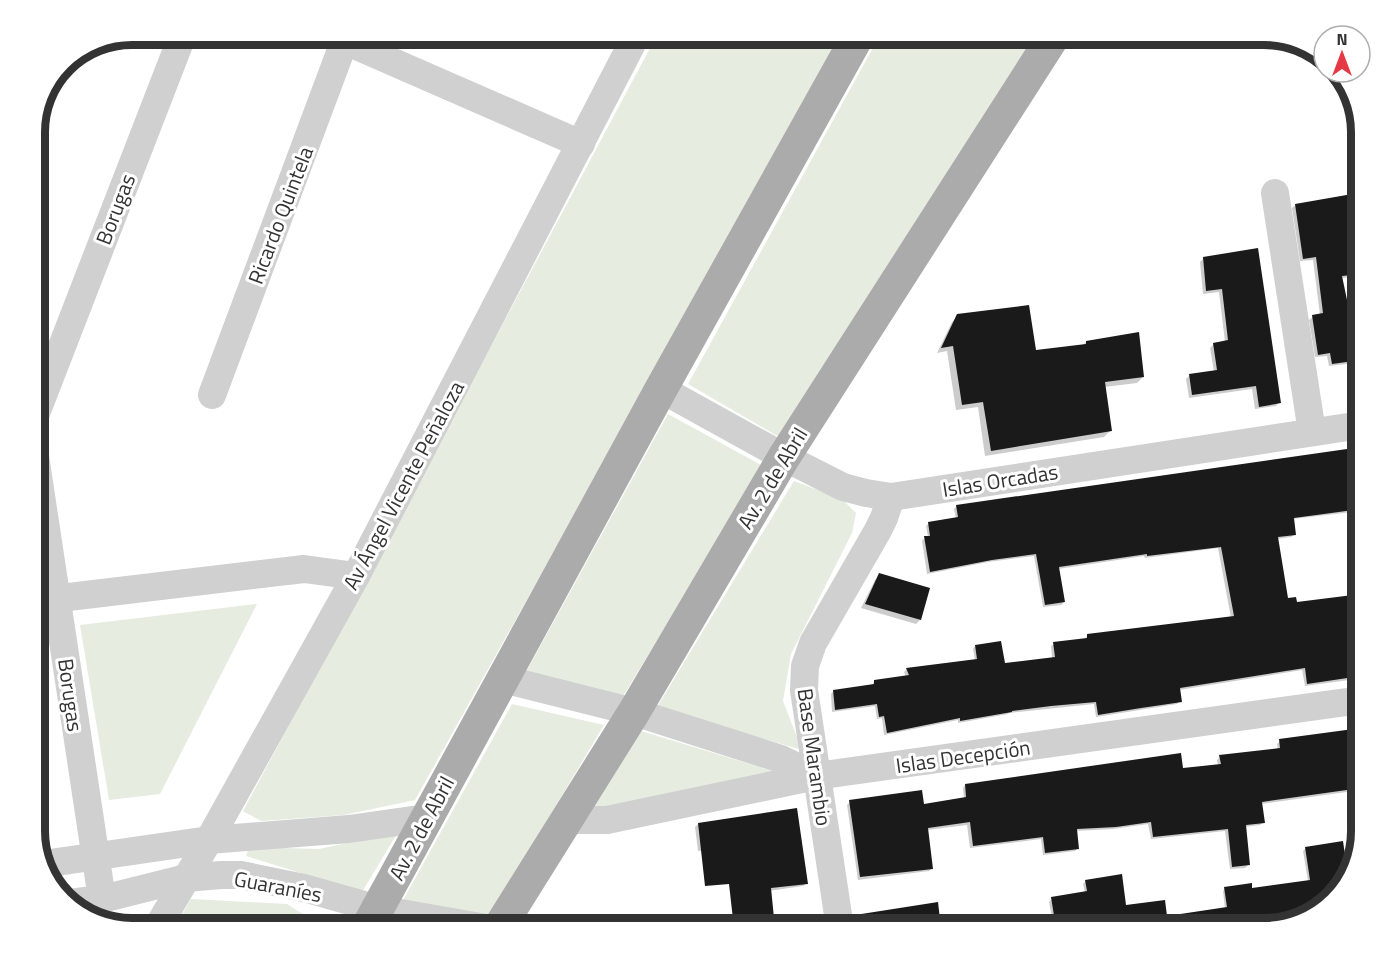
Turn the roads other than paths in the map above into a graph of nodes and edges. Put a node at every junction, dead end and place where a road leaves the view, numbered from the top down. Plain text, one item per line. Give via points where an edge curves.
1 (179, 45) edge
2 (343, 45) edge
3 (362, 45) edge
4 (631, 45) edge
5 (853, 45) edge
6 (1048, 45) edge
7 (581, 144) junction
8 (1275, 193) dead end
9 (661, 388) junction
10 (45, 390) edge
11 (212, 396) dead end
12 (1351, 427) edge
13 (1312, 432) junction
14 (784, 457) junction
15 (891, 497) junction
16 (356, 576) junction
17 (46, 600) edge
18 (503, 679) junction
19 (1351, 702) edge
20 (634, 712) junction
21 (816, 776) junction
22 (426, 818) junction
23 (567, 820) junction
24 (209, 840) junction
25 (95, 857) junction
26 (52, 863) edge
27 (186, 878) junction
28 (102, 899) junction
29 (82, 901) edge
30 (163, 918) edge
31 (370, 918) edge
32 (373, 918) edge
33 (505, 918) edge
34 (838, 918) edge

1 - 10 street, Borugas
2 - 11 street, Ricardo Quintela
3 - 7 street
4 - 7 street, Av Ángel Vicente Peñaloza
5 - 9 main road, Av. 2 de Abril
6 - 14 main road, Av. 2 de Abril
7 - 16 street, Av Ángel Vicente Peñaloza
8 - 13 street
9 - 14 street, Islas Orcadas
9 - 18 main road, Av. 2 de Abril
12 - 13 street, Islas Orcadas
13 - 15 street, Islas Orcadas
14 - 15 street, Islas Orcadas via 843,487
14 - 20 main road, Av. 2 de Abril
15 - 21 street, Base Marambio via 877,532 813,643 805,666 804,690
16 - 17 street via 304,569
16 - 24 street, Av Ángel Vicente Peñaloza
17 - 25 street, Borugas
18 - 20 street
18 - 22 main road, Av. 2 de Abril
19 - 21 street, Islas Decepción
20 - 21 street via 781,759
20 - 23 main road, Av. 2 de Abril
21 - 23 street, Islas Decepción via 607,820
21 - 34 street, Base Marambio
22 - 24 street, Guaraníes via 349,829
22 - 32 main road, Av. 2 de Abril
23 - 33 main road, Av. 2 de Abril
24 - 25 street, Guaraníes
24 - 27 street, Av Ángel Vicente Peñaloza
25 - 26 street, Guaraníes
25 - 28 street, Borugas
27 - 28 street, Guaraníes
27 - 30 street, Av Ángel Vicente Peñaloza
27 - 31 street, Guaraníes via 241,875 304,888
28 - 29 street, Guaraníes

